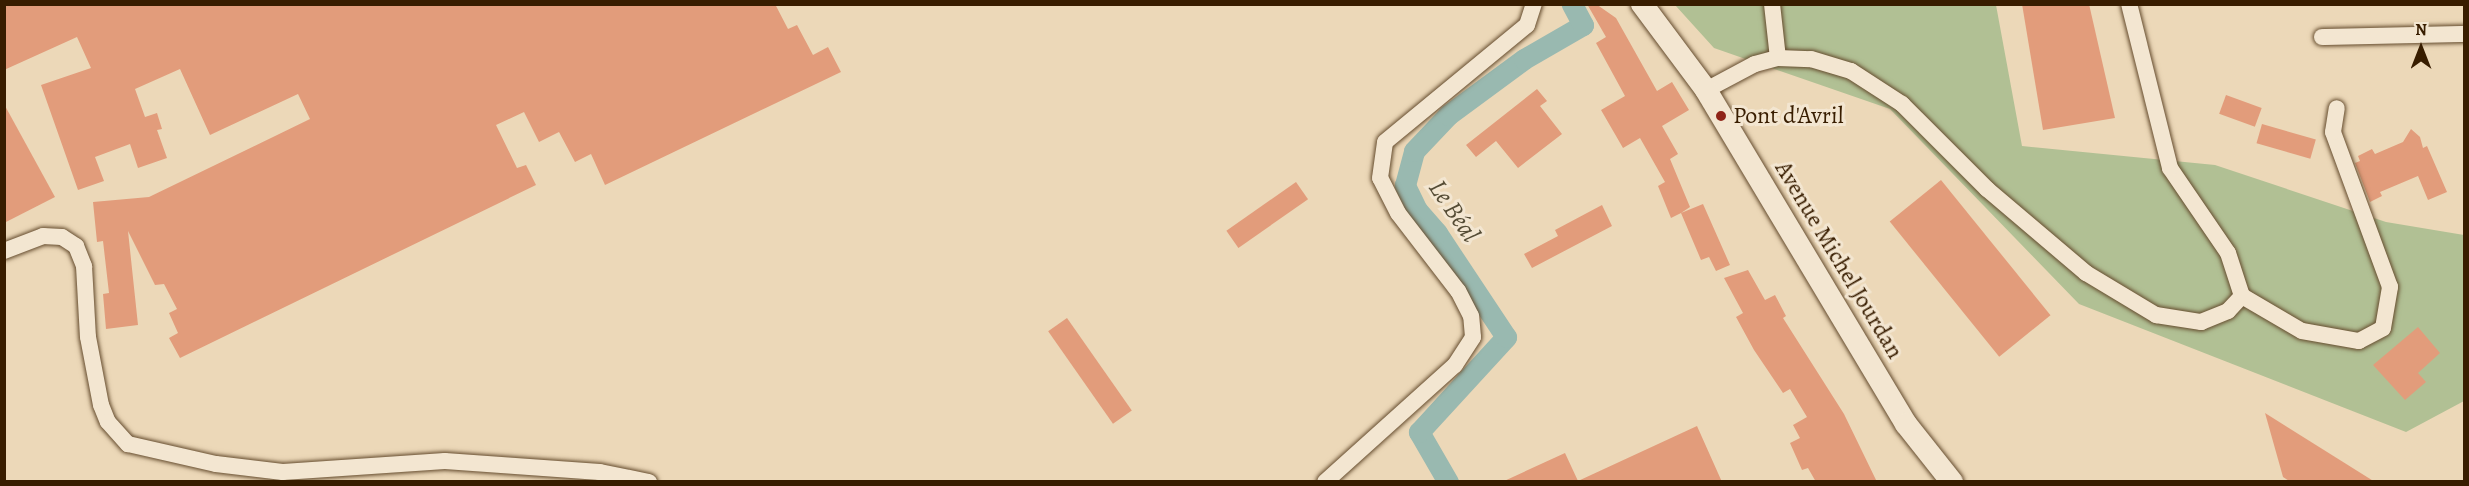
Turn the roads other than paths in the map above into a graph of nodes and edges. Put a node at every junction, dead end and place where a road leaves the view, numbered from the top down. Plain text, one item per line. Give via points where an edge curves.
1 (1534, 4) edge
2 (1642, 4) edge
3 (1772, 4) edge
4 (2128, 4) edge
5 (2464, 34) edge
6 (2322, 37) dead end
7 (1778, 58) junction
8 (1706, 90) junction
9 (2337, 108) dead end
10 (4, 251) edge
11 (2242, 296) junction
12 (649, 482) edge
13 (1325, 482) edge
14 (1952, 482) edge

1 - 13 street via 1527,25 1385,142 1380,178 1398,213 1458,291 1471,316 1473,337 1455,366
2 - 8 main road, Avenue Michel Jourdan
3 - 7 street
4 - 11 street via 2170,168 2228,253
5 - 6 street
7 - 8 street via 1755,64
7 - 11 street via 1811,59 1851,71 1902,104 1987,189 2086,273 2156,315 2201,322 2228,311
8 - 14 main road, Avenue Michel Jourdan via 1906,424
9 - 11 street via 2333,132 2390,287 2383,328 2359,341 2302,331
10 - 12 street via 44,236 62,237 76,246 84,266 88,337 101,405 108,422 128,444 216,464 284,472 445,461 600,472

